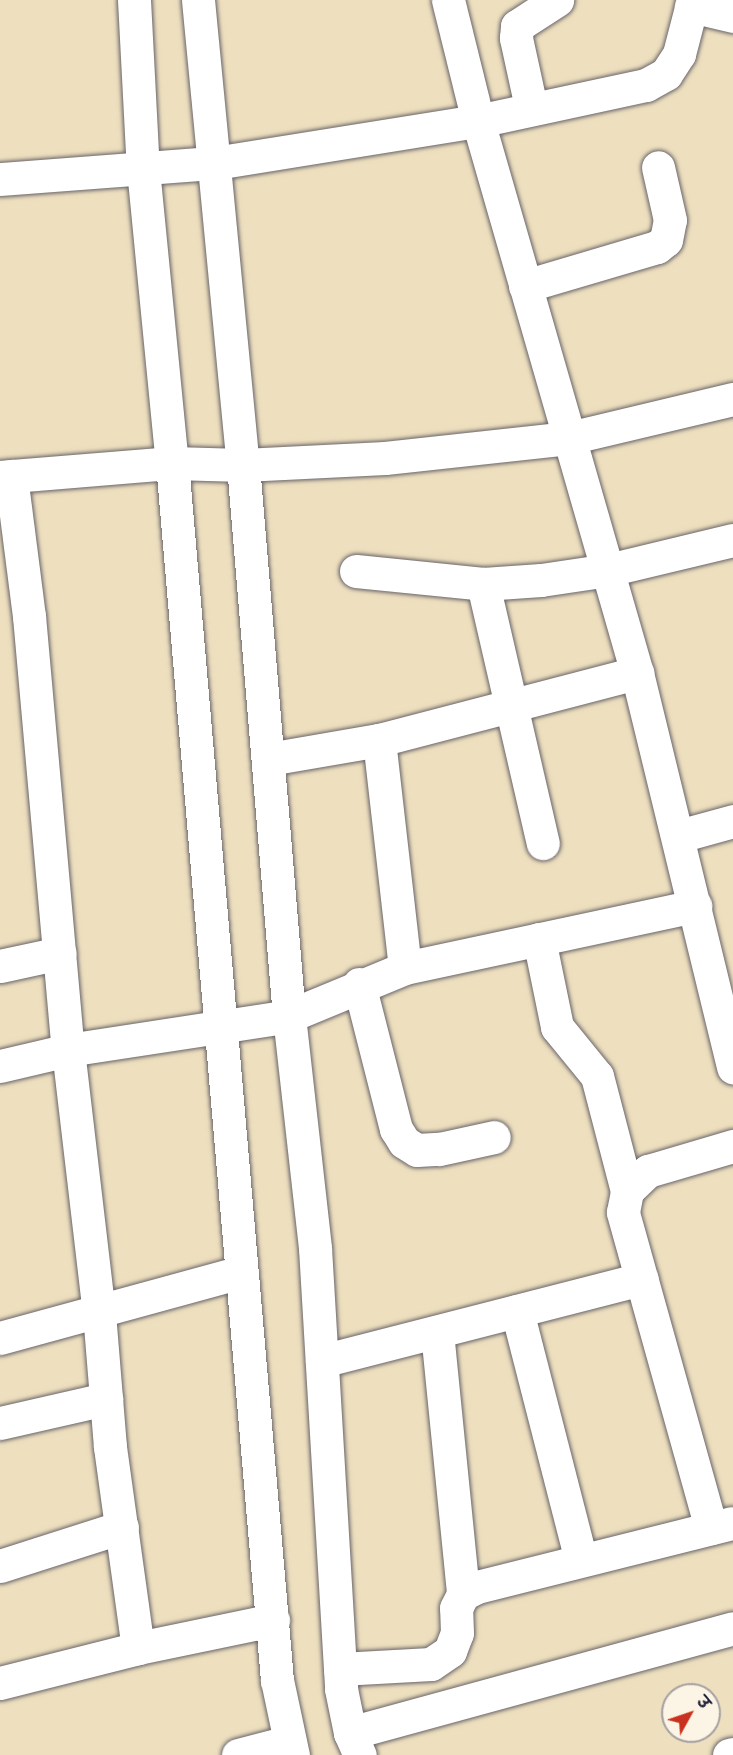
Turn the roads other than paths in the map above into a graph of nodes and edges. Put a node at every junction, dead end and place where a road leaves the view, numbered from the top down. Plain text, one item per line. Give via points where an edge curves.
1 (134, 0) edge
2 (198, 0) edge
3 (448, 0) edge
4 (557, 0) edge
5 (692, 3) edge
6 (733, 16) edge
7 (531, 107) junction
8 (478, 121) junction
9 (215, 163) junction
10 (658, 167) dead end
11 (143, 169) junction
12 (0, 179) edge
13 (525, 286) junction
14 (733, 399) edge
15 (569, 438) junction
16 (172, 463) junction
17 (243, 465) junction
18 (5, 476) edge
19 (733, 540) edge
20 (608, 570) junction
21 (356, 571) dead end
22 (483, 584) junction
23 (14, 617) edge
24 (637, 673) junction
25 (510, 708) junction
26 (379, 740) junction
27 (269, 759) junction
28 (733, 821) edge
29 (679, 836) junction
30 (543, 843) dead end
31 (695, 906) junction
32 (539, 939) junction
33 (60, 953) junction
34 (0, 966) edge
35 (405, 968) junction
36 (359, 984) junction
37 (289, 1016) junction
38 (218, 1029) junction
39 (68, 1050) junction
40 (0, 1066) edge
41 (733, 1067) edge
42 (494, 1137) dead end
43 (733, 1146) edge
44 (627, 1191) junction
45 (241, 1272) junction
46 (642, 1279) junction
47 (517, 1311) junction
48 (99, 1313) junction
49 (437, 1332) junction
50 (0, 1338) edge
51 (322, 1361) junction
52 (106, 1399) junction
53 (0, 1423) edge
54 (722, 1525) edge
55 (122, 1527) junction
56 (581, 1560) junction
57 (0, 1566) edge
58 (463, 1594) junction
59 (273, 1620) junction
60 (733, 1628) edge
61 (138, 1648) junction
62 (340, 1669) junction
63 (0, 1683) edge
64 (355, 1744) edge
65 (290, 1749) edge
66 (238, 1755) edge

1 - 11 street
2 - 9 street
3 - 8 street
4 - 7 street via 551,8 517,26 516,38
5 - 6 street
5 - 7 street via 679,54 666,74 646,85
7 - 8 street
8 - 9 street
8 - 13 street
9 - 11 street
9 - 17 street
10 - 13 street via 670,219 666,240 657,247
11 - 12 street
11 - 16 street
13 - 15 street
14 - 15 street
15 - 17 street via 384,458
15 - 20 street
16 - 17 street
16 - 18 street
16 - 38 street
17 - 27 street
18 - 23 street
19 - 20 street
20 - 22 street
20 - 24 street
21 - 22 street
22 - 25 street
23 - 33 street
24 - 25 street
24 - 29 street
25 - 26 street
25 - 30 street
26 - 27 street
26 - 35 street
27 - 37 street
28 - 29 street
29 - 31 street
31 - 32 street
31 - 41 street
32 - 35 street
32 - 44 street via 557,1027 597,1076
33 - 34 street
33 - 39 street
35 - 36 street
36 - 37 street
36 - 42 street via 396,1129 404,1142 417,1150 439,1149
37 - 38 street
37 - 51 street via 315,1248
38 - 39 street
38 - 45 street
39 - 40 street
39 - 48 street
43 - 44 street via 648,1171
44 - 46 street via 623,1212
45 - 48 street
45 - 59 street
46 - 47 street
46 - 54 street
47 - 49 street
47 - 56 street
48 - 50 street
48 - 52 street
49 - 51 street
49 - 58 street
51 - 62 street
52 - 53 street
52 - 55 street
54 - 56 street
55 - 57 street
55 - 61 street
56 - 58 street
58 - 62 street via 456,1608 457,1633 450,1650 431,1664
59 - 61 street
59 - 65 street via 277,1680
60 - 64 street
61 - 63 street
62 - 64 street
65 - 66 street

